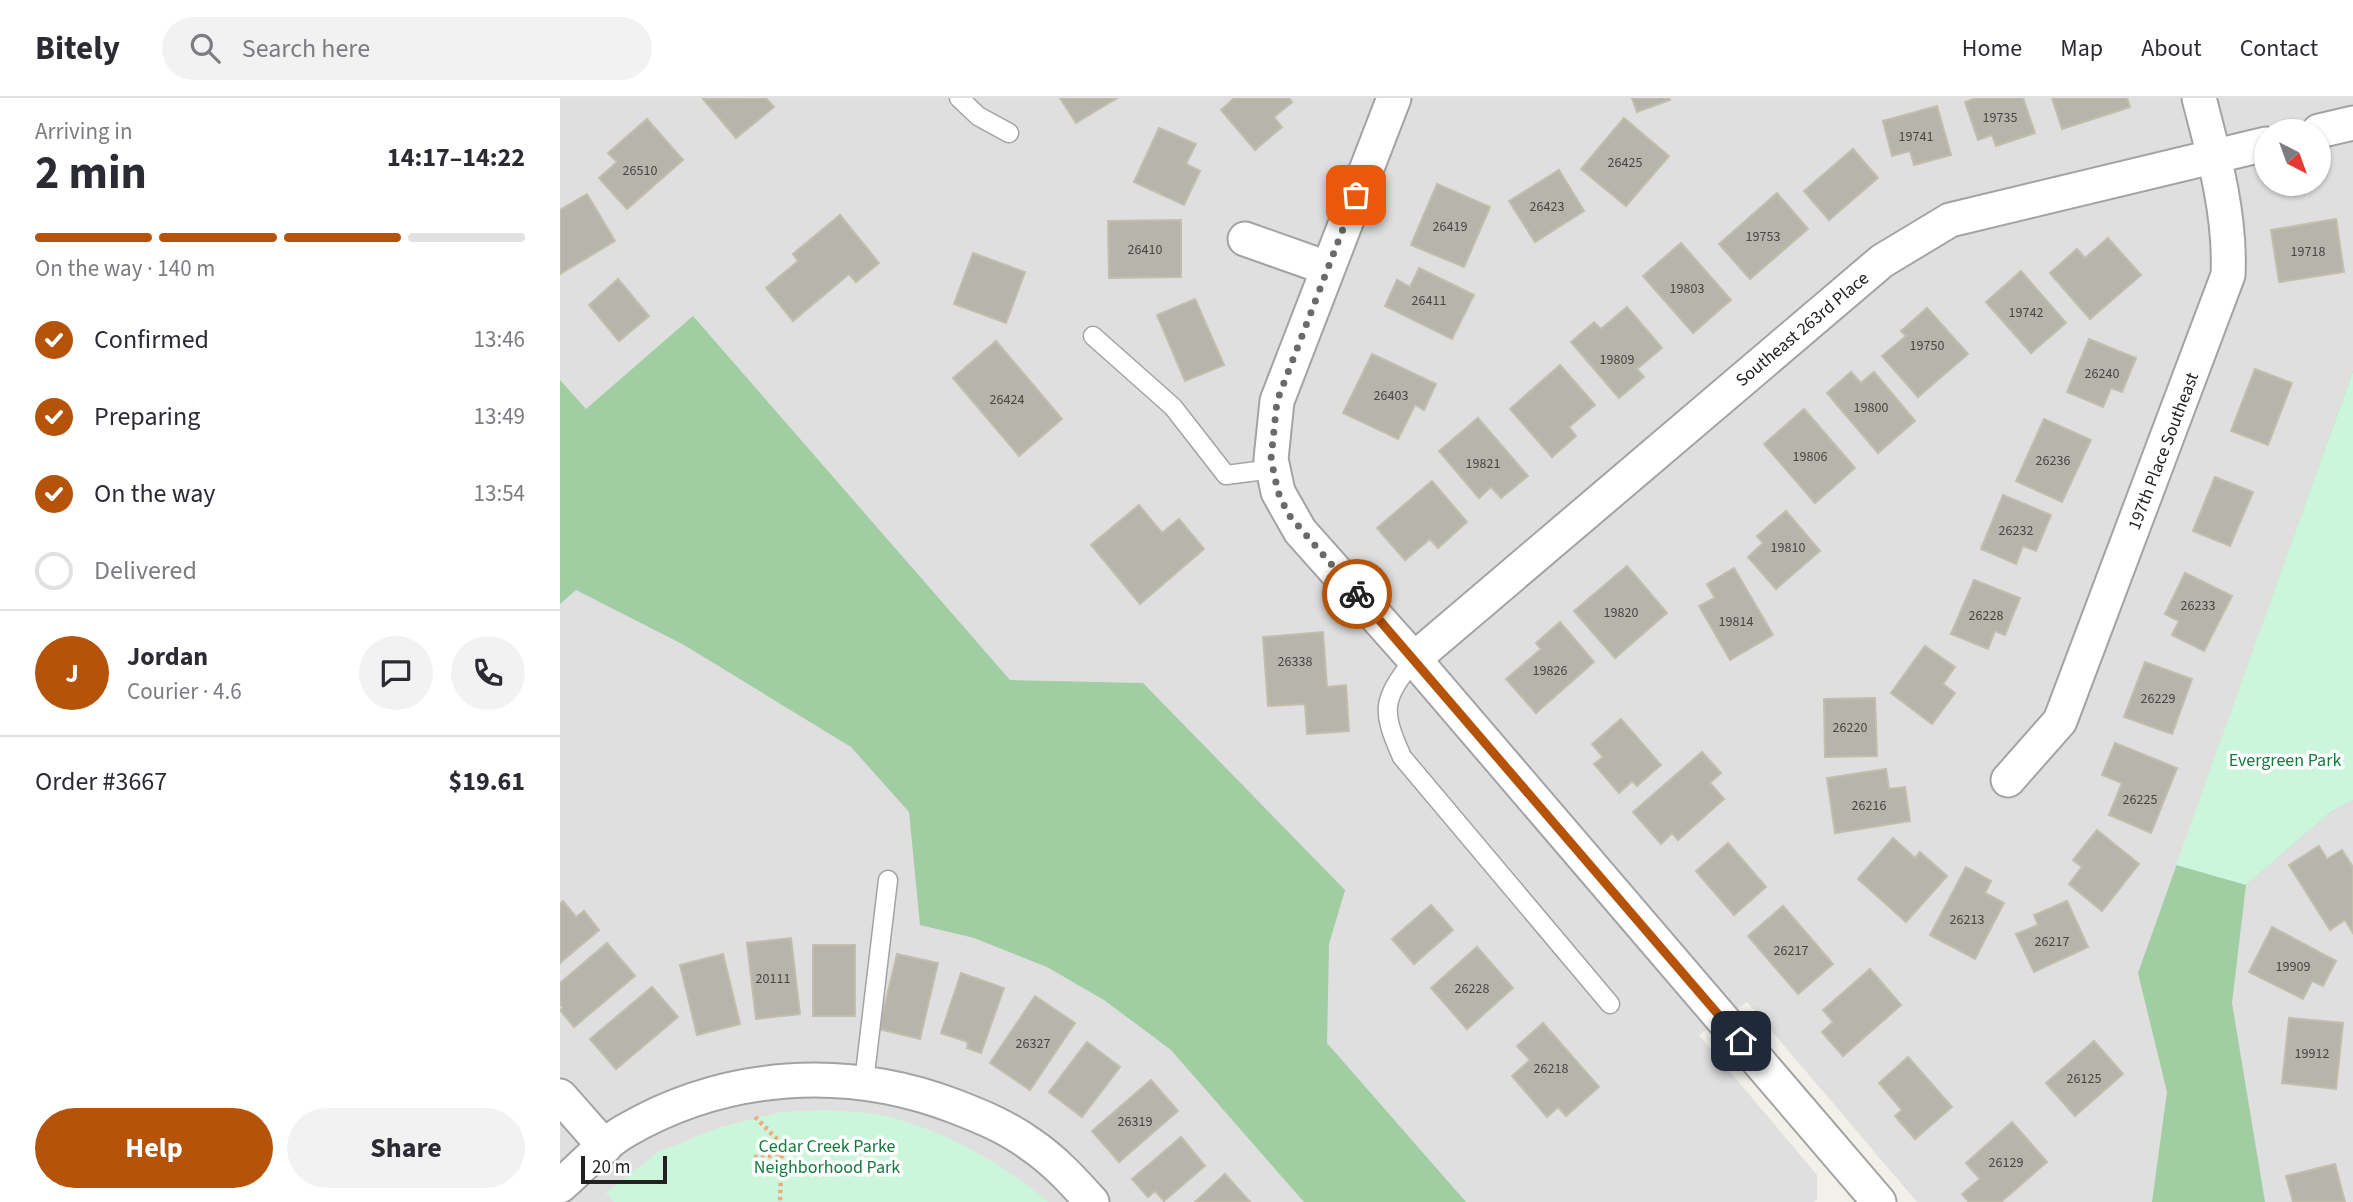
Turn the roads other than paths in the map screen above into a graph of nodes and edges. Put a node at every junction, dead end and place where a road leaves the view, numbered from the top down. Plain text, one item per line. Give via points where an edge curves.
1 (959, 98) edge
2 (1395, 98) edge
3 (2199, 98) edge
4 (2353, 123) edge
5 (2331, 128) edge
6 (1009, 133) dead end
7 (2254, 147) edge
8 (2214, 156) junction
9 (1245, 239) dead end
10 (1327, 268) junction
11 (1093, 336) dead end
12 (1272, 464) junction
13 (1414, 659) junction
14 (2008, 780) dead end
15 (888, 880) dead end
16 (1610, 1004) dead end
17 (864, 1082) junction
18 (560, 1096) edge
19 (605, 1147) junction
20 (560, 1186) edge
21 (1868, 1198) edge
22 (1092, 1202) edge

1 - 6 lane via 978,116
2 - 10 street
3 - 8 street, 197th Place Southeast
4 - 5 street
7 - 8 street, Southeast 263rd Place
8 - 13 street, Southeast 263rd Place via 1950,220 1882,261
8 - 14 street, 197th Place Southeast via 2229,249 2221,300 2060,721
9 - 10 street
10 - 12 street via 1277,401
11 - 12 lane via 1173,407 1226,475
12 - 13 street via 1278,492 1294,523
13 - 16 lane via 1390,691 1387,713 1402,757
13 - 21 street
15 - 17 lane
17 - 19 street via 816,1078 739,1087 664,1112
17 - 22 street via 938,1100 1003,1128 1052,1160
18 - 19 street
19 - 20 street

